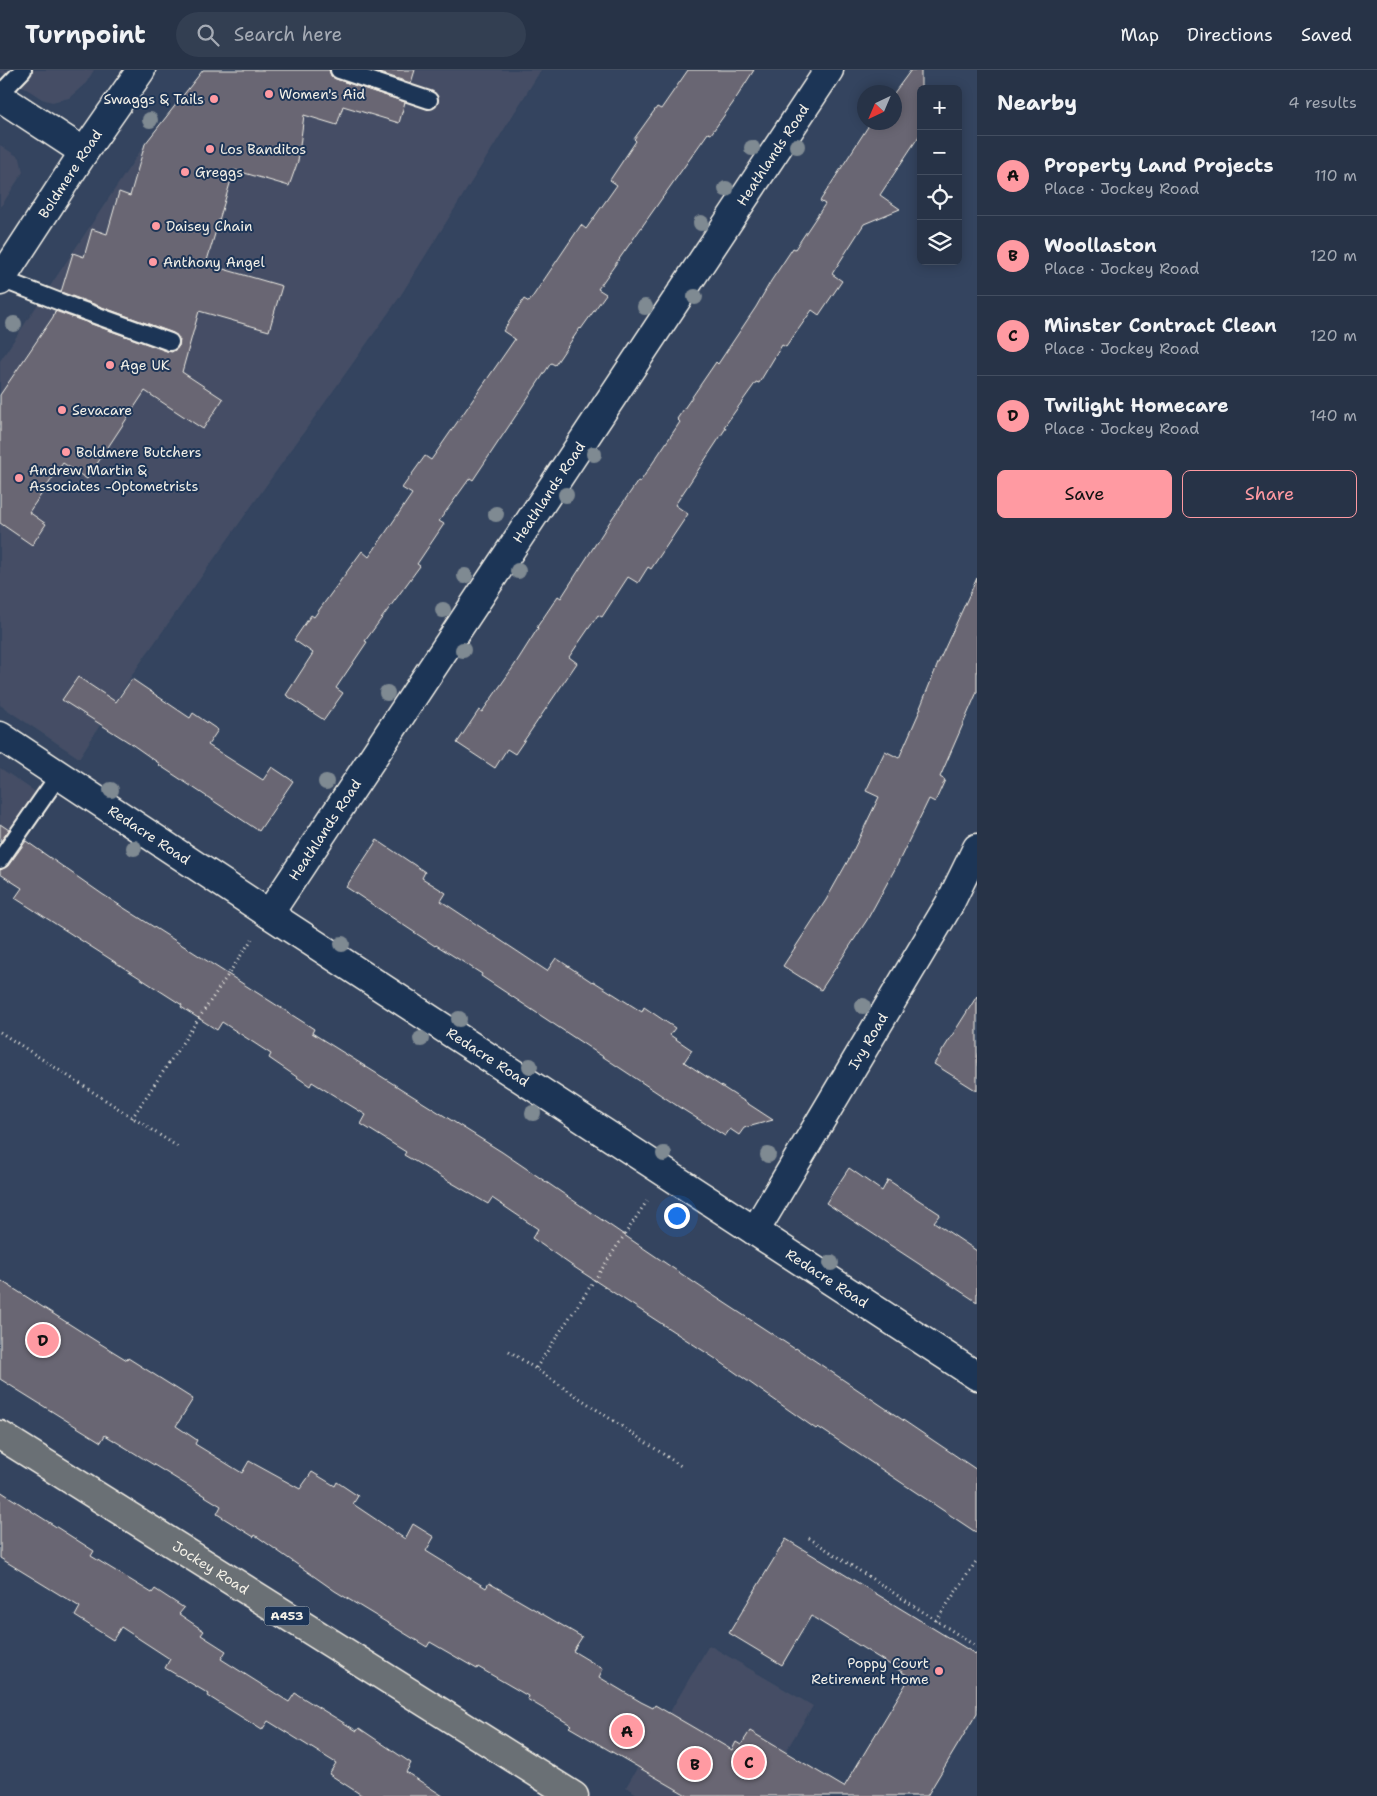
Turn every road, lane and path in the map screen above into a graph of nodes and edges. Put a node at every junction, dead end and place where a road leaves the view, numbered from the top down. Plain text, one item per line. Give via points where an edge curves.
1 (23, 70) edge
2 (142, 70) edge
3 (339, 70) edge
4 (829, 70) edge
5 (0, 95) edge
6 (429, 100) dead end
7 (84, 152) junction
8 (1, 280) edge
9 (170, 342) dead end
10 (0, 736) edge
11 (59, 775) junction
12 (977, 848) edge
13 (0, 860) edge
14 (269, 914) junction
15 (0, 1032) edge
16 (132, 1118) junction
17 (178, 1148) dead end
18 (666, 1172) junction
19 (755, 1231) junction
20 (509, 1351) dead end
21 (536, 1368) junction
22 (977, 1376) edge
23 (0, 1435) edge
24 (680, 1466) dead end
25 (809, 1538) dead end
26 (977, 1560) edge
27 (936, 1621) junction
28 (977, 1647) edge
29 (574, 1796) edge

1 - 5 lane
2 - 7 street, Boldmere Road
3 - 6 lane
4 - 14 street, Heathlands Road
5 - 7 street
7 - 8 street, Boldmere Road
8 - 9 lane
10 - 11 street, Redacre Road
11 - 13 lane
11 - 14 street, Redacre Road
12 - 19 street, Ivy Road via 950,903
14 - 16 path
14 - 18 street, Redacre Road
15 - 16 path
16 - 17 path
18 - 19 street, Redacre Road
18 - 21 path
19 - 22 street, Redacre Road
20 - 21 path
21 - 24 path
23 - 29 main road, Jockey Road / A453
25 - 27 path
26 - 27 path
27 - 28 path

